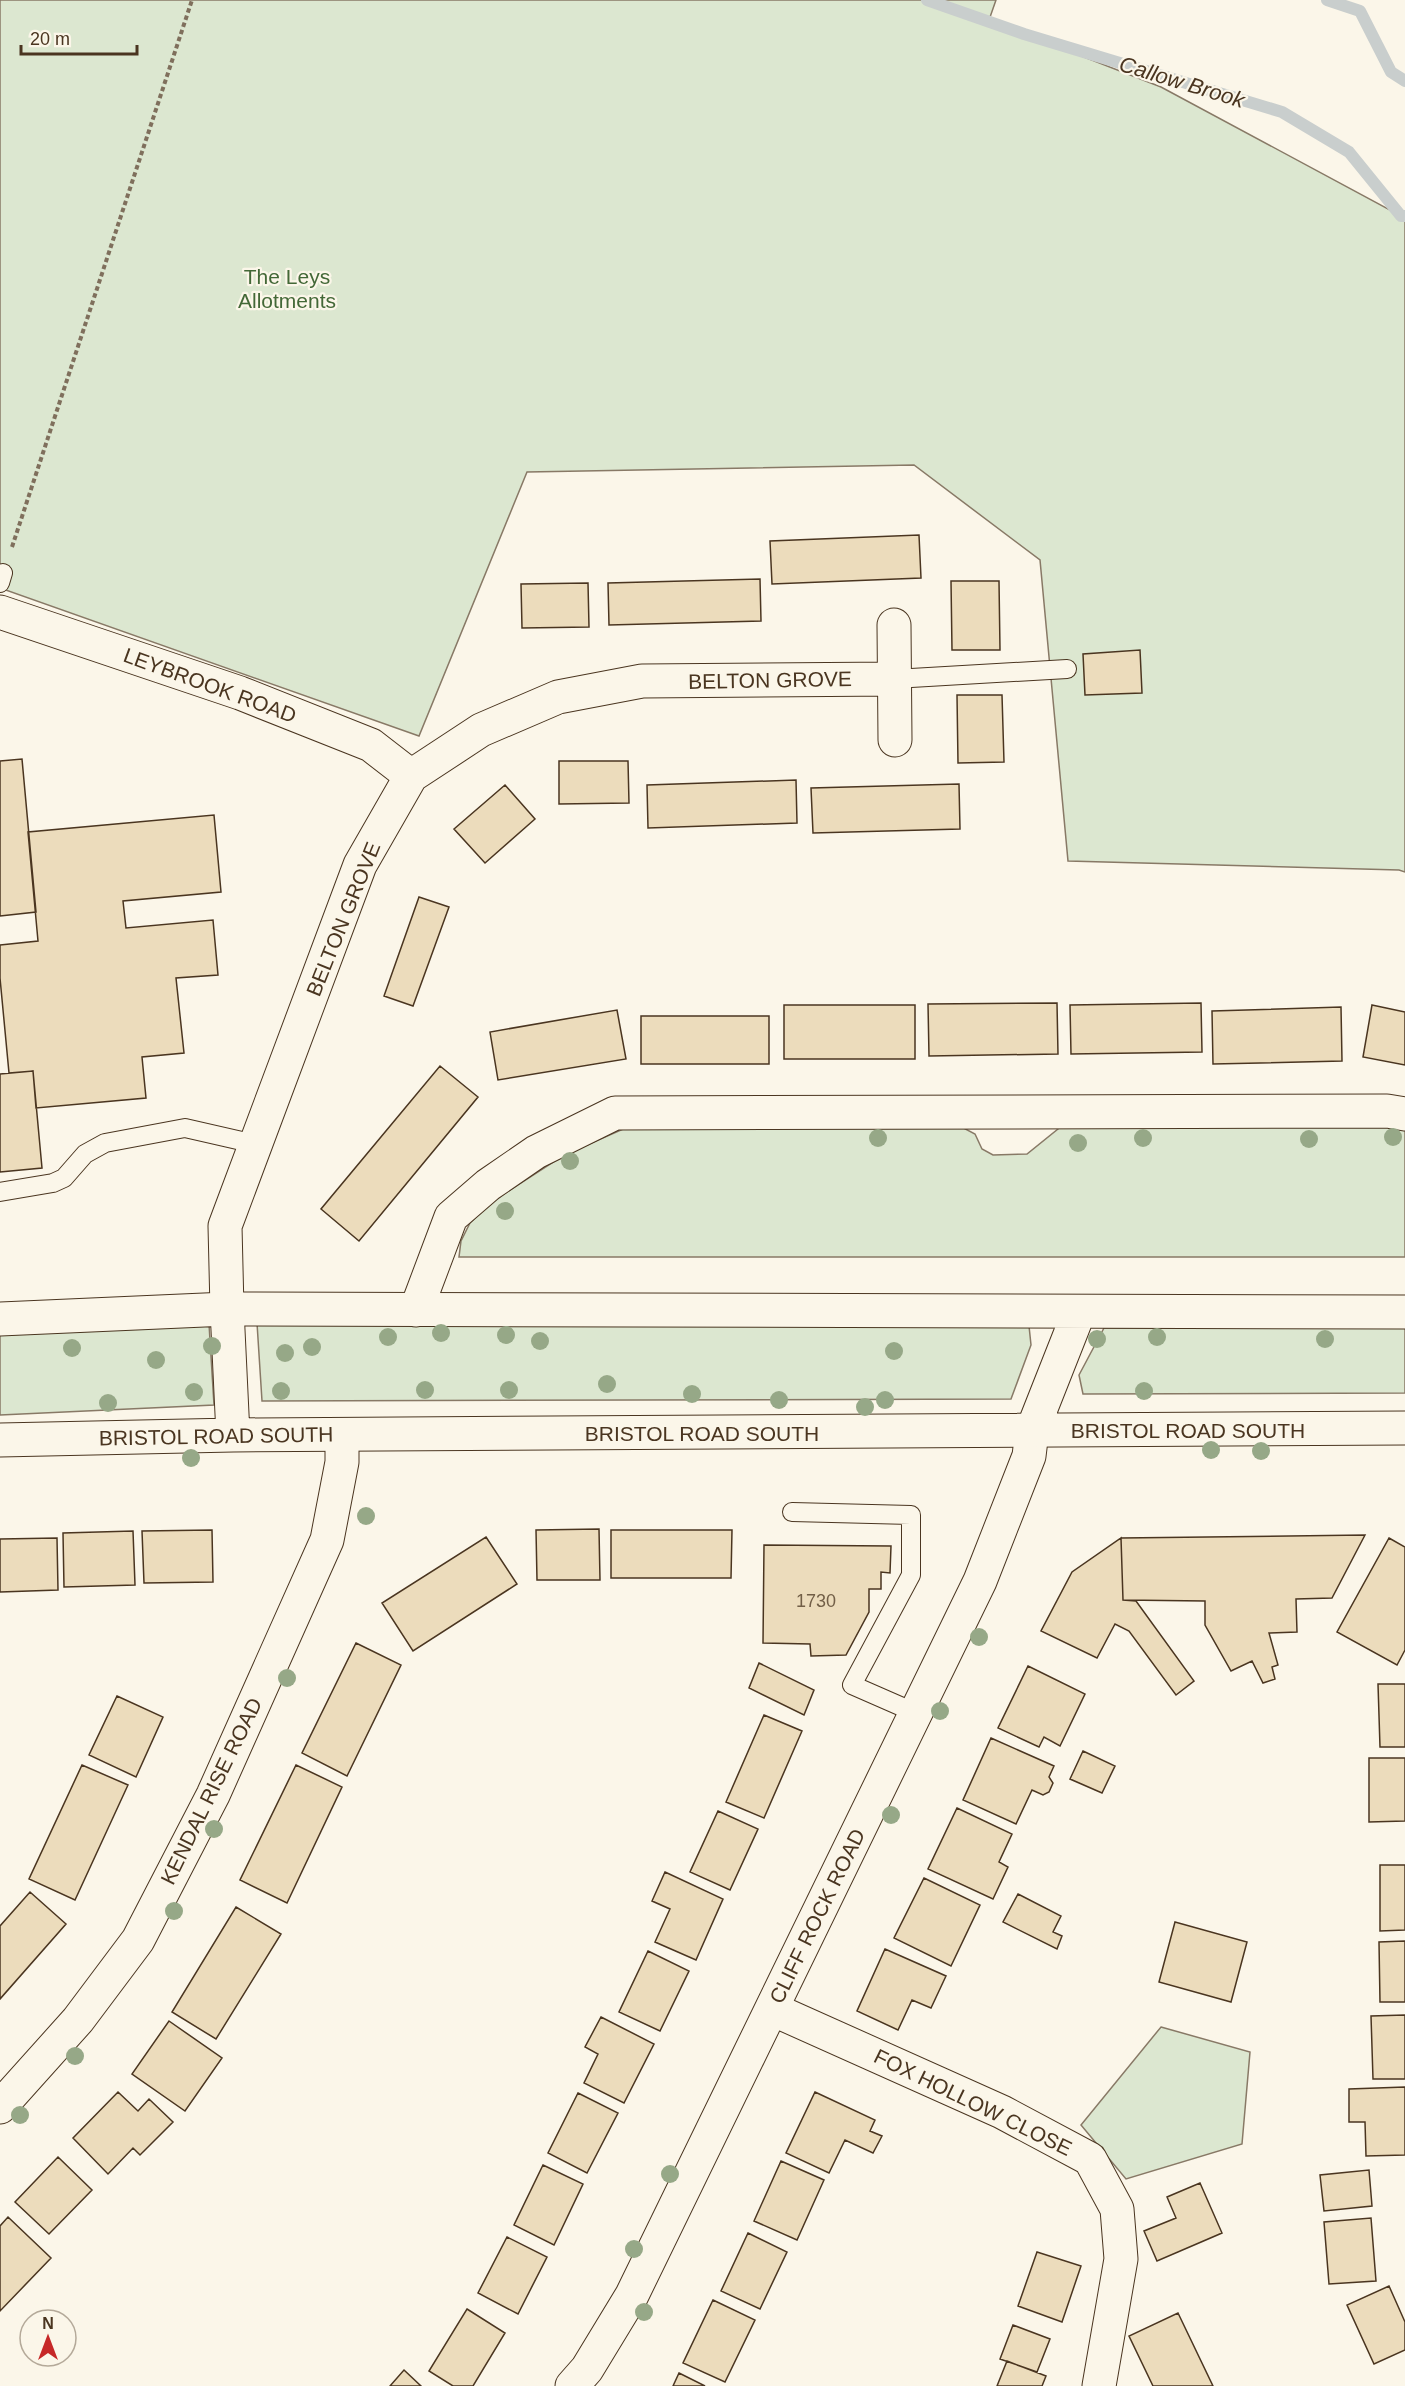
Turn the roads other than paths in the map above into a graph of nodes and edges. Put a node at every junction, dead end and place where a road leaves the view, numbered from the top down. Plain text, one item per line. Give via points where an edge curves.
1 (0, 612) edge
2 (894, 625) dead end
3 (1067, 669) dead end
4 (894, 679) junction
5 (895, 740) dead end
6 (411, 776) junction
7 (1405, 1114) edge
8 (255, 1144) junction
9 (0, 1192) edge
10 (227, 1309) junction
11 (416, 1310) junction
12 (1079, 1312) junction
13 (1405, 1312) edge
14 (0, 1319) edge
15 (1405, 1428) edge
16 (1032, 1431) junction
17 (233, 1435) junction
18 (342, 1435) junction
19 (0, 1440) edge
20 (792, 1512) dead end
21 (916, 1713) junction
22 (772, 2009) junction
23 (0, 2107) edge
24 (572, 2386) edge
25 (1099, 2386) edge

1 - 6 main road, LEYBROOK ROAD via 240,693 360,740
2 - 4 main road
3 - 4 lane
4 - 5 main road
4 - 6 main road, BELTON GROVE via 642,681 558,696 481,730
6 - 8 main road, BELTON GROVE via 360,865
7 - 11 main road via 615,1113 536,1152 488,1185 451,1218
8 - 9 lane via 185,1128 105,1143 85,1154 64,1178
8 - 10 main road, BELTON GROVE via 225,1226
10 - 11 main road
10 - 14 main road
10 - 17 main road, BELTON GROVE
11 - 12 main road
12 - 13 main road
12 - 16 main road, CLIFF ROCK ROAD
15 - 16 main road, BRISTOL ROAD SOUTH
16 - 18 main road, BRISTOL ROAD SOUTH
16 - 21 main road, CLIFF ROCK ROAD via 1029,1456 980,1581
17 - 18 main road, BRISTOL ROAD SOUTH
17 - 19 main road, BRISTOL ROAD SOUTH
18 - 23 main road, KENDAL RISE ROAD via 342,1462 327,1540 213,1795 138,1940 78,2020
20 - 21 lane via 912,1515 912,1575 852,1685
21 - 22 main road, CLIFF ROCK ROAD
22 - 24 main road, CLIFF ROCK ROAD via 632,2295 587,2369
22 - 25 main road, FOX HOLLOW CLOSE via 1002,2112 1090,2159 1116,2210 1121,2259

